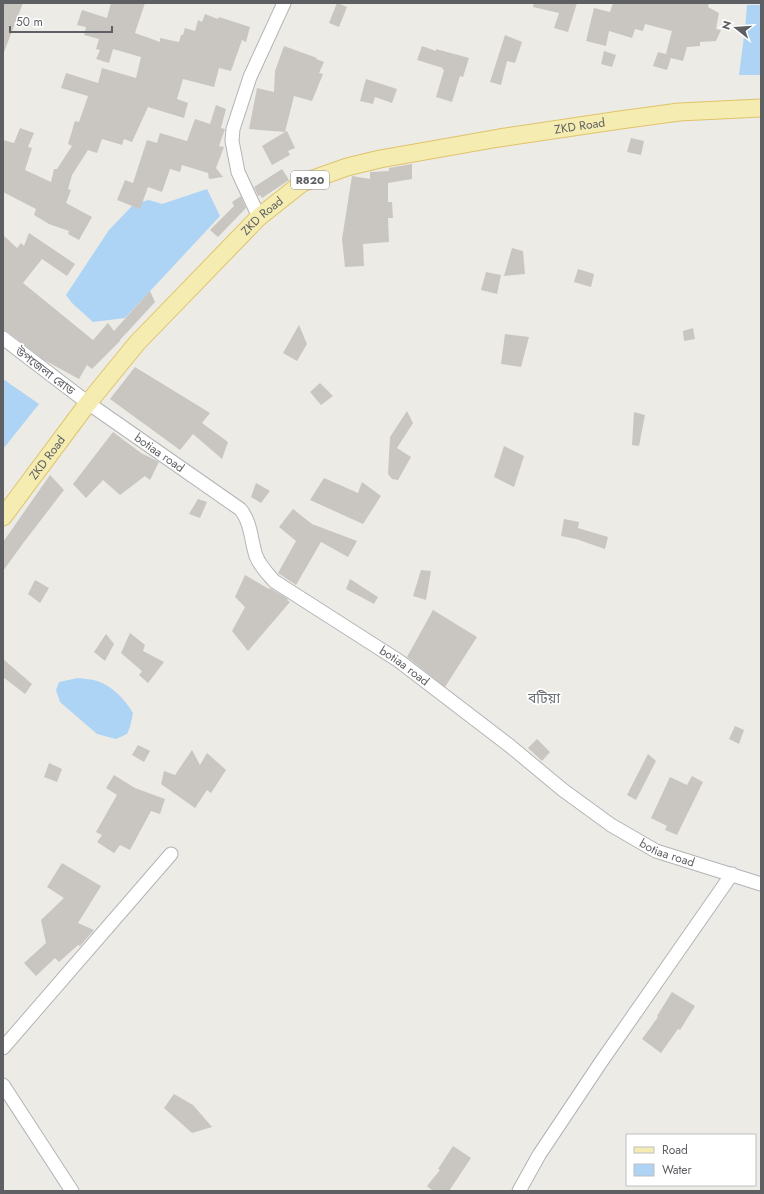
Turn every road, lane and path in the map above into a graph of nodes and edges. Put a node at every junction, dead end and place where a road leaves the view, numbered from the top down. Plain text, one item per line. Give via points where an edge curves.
1 (284, 3) edge
2 (761, 108) edge
3 (259, 217) junction
4 (3, 338) edge
5 (88, 403) junction
6 (3, 516) edge
7 (171, 854) dead end
8 (732, 874) junction
9 (761, 884) edge
10 (3, 1048) edge
11 (3, 1085) edge
12 (72, 1191) edge
13 (519, 1191) edge

1 - 3 street via 250,77 233,129 232,141 238,172
2 - 3 main road, ZKD Road / R820 via 679,112 499,138 380,159 347,167 302,183
3 - 5 main road, ZKD Road / R820 via 137,343
4 - 5 street, উপজেলা রোড
5 - 6 main road, ZKD Road / R820
5 - 8 street, botiaa road via 240,509 245,514 261,566 274,581 399,661 611,825 656,851
7 - 10 street
8 - 9 street, botiaa road
8 - 13 street via 601,1062 539,1155
11 - 12 street

